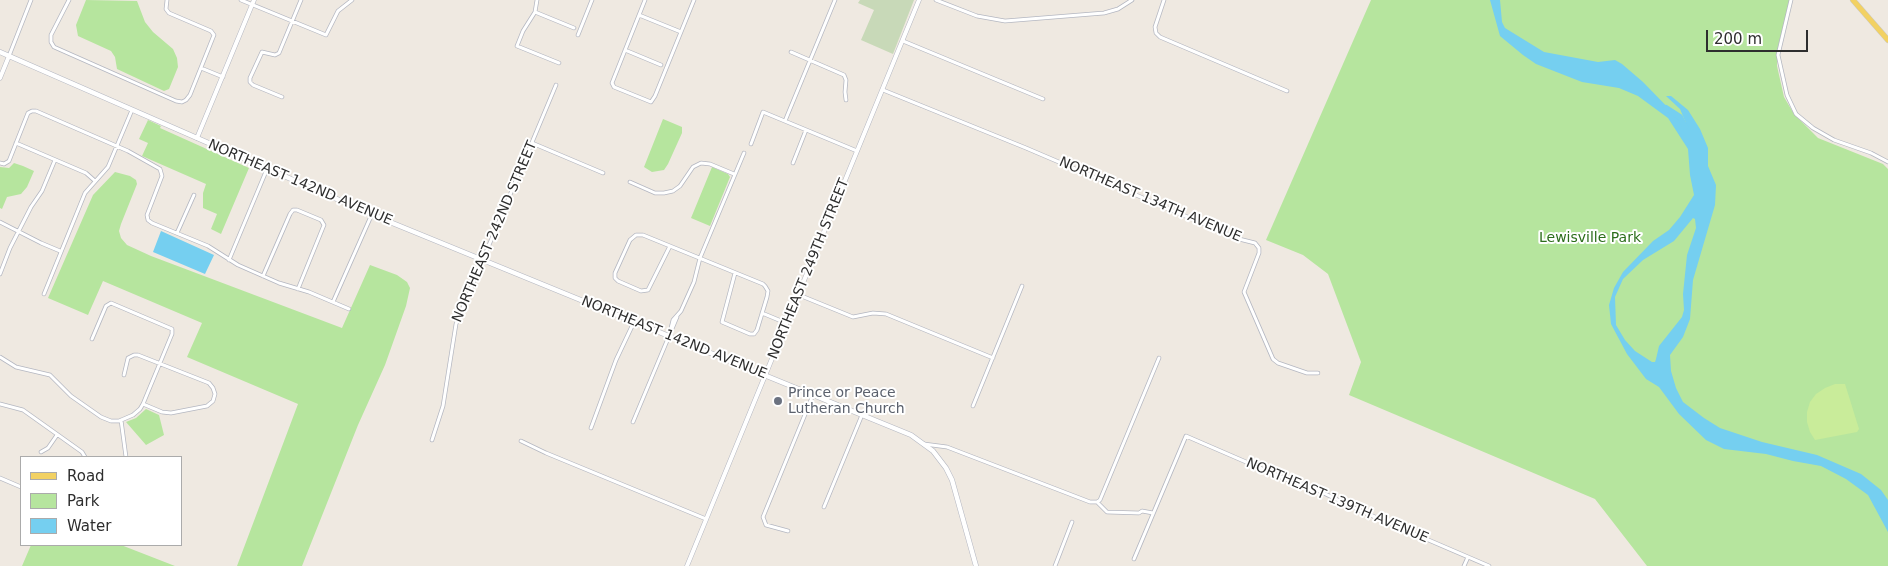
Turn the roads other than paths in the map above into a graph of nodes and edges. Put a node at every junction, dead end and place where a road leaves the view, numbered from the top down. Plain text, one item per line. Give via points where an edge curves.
1 (31, 0) edge
2 (69, 0) edge
3 (167, 0) edge
4 (241, 0) edge
5 (301, 0) edge
6 (352, 0) edge
7 (537, 0) edge
8 (592, 0) edge
9 (645, 0) edge
10 (694, 0) edge
11 (834, 0) edge
12 (919, 0) edge
13 (936, 0) edge
14 (1132, 0) edge
15 (1164, 0) edge
16 (1791, 0) edge
17 (1853, 0) edge
18 (253, 2) edge
19 (535, 12) junction
20 (639, 15) junction
21 (292, 21) junction
22 (574, 28) dead end
23 (682, 32) junction
24 (578, 35) dead end
25 (1888, 40) edge
26 (903, 41) junction
27 (625, 50) junction
28 (0, 52) edge
29 (791, 52) dead end
30 (9, 56) junction
31 (810, 60) junction
32 (559, 63) dead end
33 (661, 65) dead end
34 (201, 68) junction
35 (222, 77) junction
36 (0, 78) edge
37 (556, 86) dead end
38 (883, 90) junction
39 (1287, 91) dead end
40 (282, 97) dead end
41 (1043, 99) dead end
42 (846, 100) dead end
43 (132, 110) junction
44 (785, 121) junction
45 (806, 130) junction
46 (197, 138) junction
47 (532, 143) junction
48 (16, 144) junction
49 (750, 144) dead end
50 (116, 146) junction
51 (858, 151) junction
52 (744, 153) dead end
53 (55, 160) junction
54 (1888, 162) edge
55 (0, 163) edge
56 (793, 163) dead end
57 (267, 169) junction
58 (604, 173) dead end
59 (734, 174) junction
60 (95, 181) junction
61 (630, 182) dead end
62 (194, 195) dead end
63 (372, 214) junction
64 (0, 222) edge
65 (19, 232) junction
66 (177, 233) junction
67 (670, 246) junction
68 (60, 251) junction
69 (700, 258) junction
70 (229, 260) junction
71 (483, 260) junction
72 (735, 273) junction
73 (0, 274) edge
74 (263, 276) junction
75 (1022, 286) dead end
76 (298, 289) junction
77 (44, 294) dead end
78 (799, 295) junction
79 (333, 302) junction
80 (348, 309) dead end
81 (762, 313) junction
82 (634, 322) junction
83 (787, 324) junction
84 (669, 336) junction
85 (92, 339) dead end
86 (0, 357) edge
87 (993, 358) junction
88 (1159, 358) dead end
89 (160, 363) junction
90 (1318, 373) dead end
91 (124, 375) dead end
92 (766, 375) junction
93 (813, 395) junction
94 (0, 404) edge
95 (143, 404) junction
96 (973, 406) dead end
97 (862, 415) junction
98 (121, 420) junction
99 (633, 422) dead end
100 (591, 428) dead end
101 (57, 435) junction
102 (432, 440) dead end
103 (521, 441) dead end
104 (924, 444) junction
105 (40, 452) dead end
106 (84, 456) edge
107 (126, 456) edge
108 (0, 478) edge
109 (20, 487) edge
110 (1097, 502) junction
111 (824, 507) dead end
112 (1153, 514) junction
113 (706, 519) junction
114 (1072, 522) dead end
115 (788, 531) dead end
116 (1468, 557) junction
117 (1134, 559) dead end
118 (687, 566) edge
119 (976, 566) edge
120 (1055, 566) edge
121 (1464, 566) edge
122 (1489, 566) edge

1 - 30 street
2 - 34 street via 51,35 52,44 58,49 176,101 184,101 190,95
3 - 34 street via 166,9 172,14 214,33
4 - 18 street
5 - 21 street
6 - 21 street via 338,11 326,35
7 - 19 street
8 - 24 street
9 - 20 street
10 - 23 street
11 - 31 street
12 - 26 street, NORTHEAST 249TH STREET
13 - 14 street via 977,16 1006,21 1104,13
15 - 39 street via 1155,27 1160,38
16 - 54 street via 1778,55 1787,95 1796,114 1812,128 1834,140
17 - 25 main road
18 - 21 street
18 - 35 street
19 - 22 street
19 - 32 street via 517,46
20 - 23 street
20 - 27 street
21 - 40 street via 277,55 262,52 250,78 250,82
23 - 27 street via 651,102 614,87 612,83
26 - 38 street, NORTHEAST 249TH STREET
26 - 41 street
27 - 33 street
28 - 30 main road, NORTHEAST 142ND AVENUE
29 - 31 street
30 - 36 street
30 - 43 main road, NORTHEAST 142ND AVENUE
31 - 42 street via 845,76
31 - 44 street
34 - 35 street
35 - 46 street
37 - 47 street, NORTHEAST 242ND STREET
38 - 51 street, NORTHEAST 249TH STREET
38 - 90 street, NORTHEAST 134TH AVENUE via 1240,240 1255,243 1259,253 1244,292 1273,359 1307,374
43 - 46 main road, NORTHEAST 142ND AVENUE
43 - 50 street
44 - 45 street
44 - 49 street via 764,112
45 - 51 street
45 - 56 street
46 - 57 main road, NORTHEAST 142ND AVENUE
47 - 58 street
47 - 71 street, NORTHEAST 242ND STREET
48 - 50 street via 28,115 36,111
48 - 53 street
48 - 55 street via 10,160 6,164
50 - 60 street via 108,167
50 - 66 street via 162,172 147,218
51 - 78 street, NORTHEAST 249TH STREET
52 - 59 street
53 - 60 street via 86,173
53 - 65 street
57 - 63 main road, NORTHEAST 142ND AVENUE
57 - 70 street
59 - 61 street via 701,163 693,167 680,186 664,193
59 - 69 street
60 - 68 street via 84,193
62 - 66 street
63 - 71 main road, NORTHEAST 142ND AVENUE
63 - 79 street
64 - 65 street
65 - 68 street
65 - 73 street
66 - 70 street via 208,246
67 - 67 street via 646,292 615,278 630,240 636,235
67 - 69 street
68 - 77 street
69 - 72 street
69 - 84 street via 694,282
70 - 74 street
71 - 82 main road, NORTHEAST 142ND AVENUE
71 - 102 street, NORTHEAST 242ND STREET via 456,324 444,406
72 - 81 street via 767,288
72 - 81 street via 722,322 750,334 755,333
74 - 76 street
74 - 76 street via 290,214 297,210 324,223
75 - 87 street
76 - 79 street
78 - 83 street, NORTHEAST 249TH STREET
78 - 87 street via 852,316 886,314
79 - 80 street
81 - 83 street
82 - 84 main road, NORTHEAST 142ND AVENUE
82 - 100 street
83 - 92 street, NORTHEAST 249TH STREET
84 - 92 main road, NORTHEAST 142ND AVENUE
84 - 99 street
85 - 89 street via 106,306 113,304 172,329
86 - 98 street via 16,367 50,375 71,396 100,417
87 - 96 street
88 - 110 street
89 - 91 street via 134,355 127,361
89 - 95 street
89 - 95 street via 209,383 214,399 208,406 170,413
92 - 93 main road, NORTHEAST 142ND AVENUE
92 - 113 street, NORTHEAST 249TH STREET
93 - 97 main road, NORTHEAST 142ND AVENUE
93 - 115 street via 764,517 766,525
94 - 101 street via 20,408
95 - 98 street via 136,413
97 - 104 main road, NORTHEAST 142ND AVENUE via 903,431
97 - 111 street
98 - 107 street
101 - 105 street via 48,448
101 - 106 street
103 - 113 street
104 - 110 street, NORTHEAST 142ND AVENUE via 947,447
104 - 119 main road via 942,463 955,488
108 - 109 street
110 - 112 street, NORTHEAST 142ND AVENUE via 1107,512
112 - 116 street, NORTHEAST 139TH AVENUE via 1186,436
112 - 117 street
113 - 118 street, NORTHEAST 249TH STREET
114 - 120 street
116 - 121 street
116 - 122 street, NORTHEAST 139TH AVENUE

